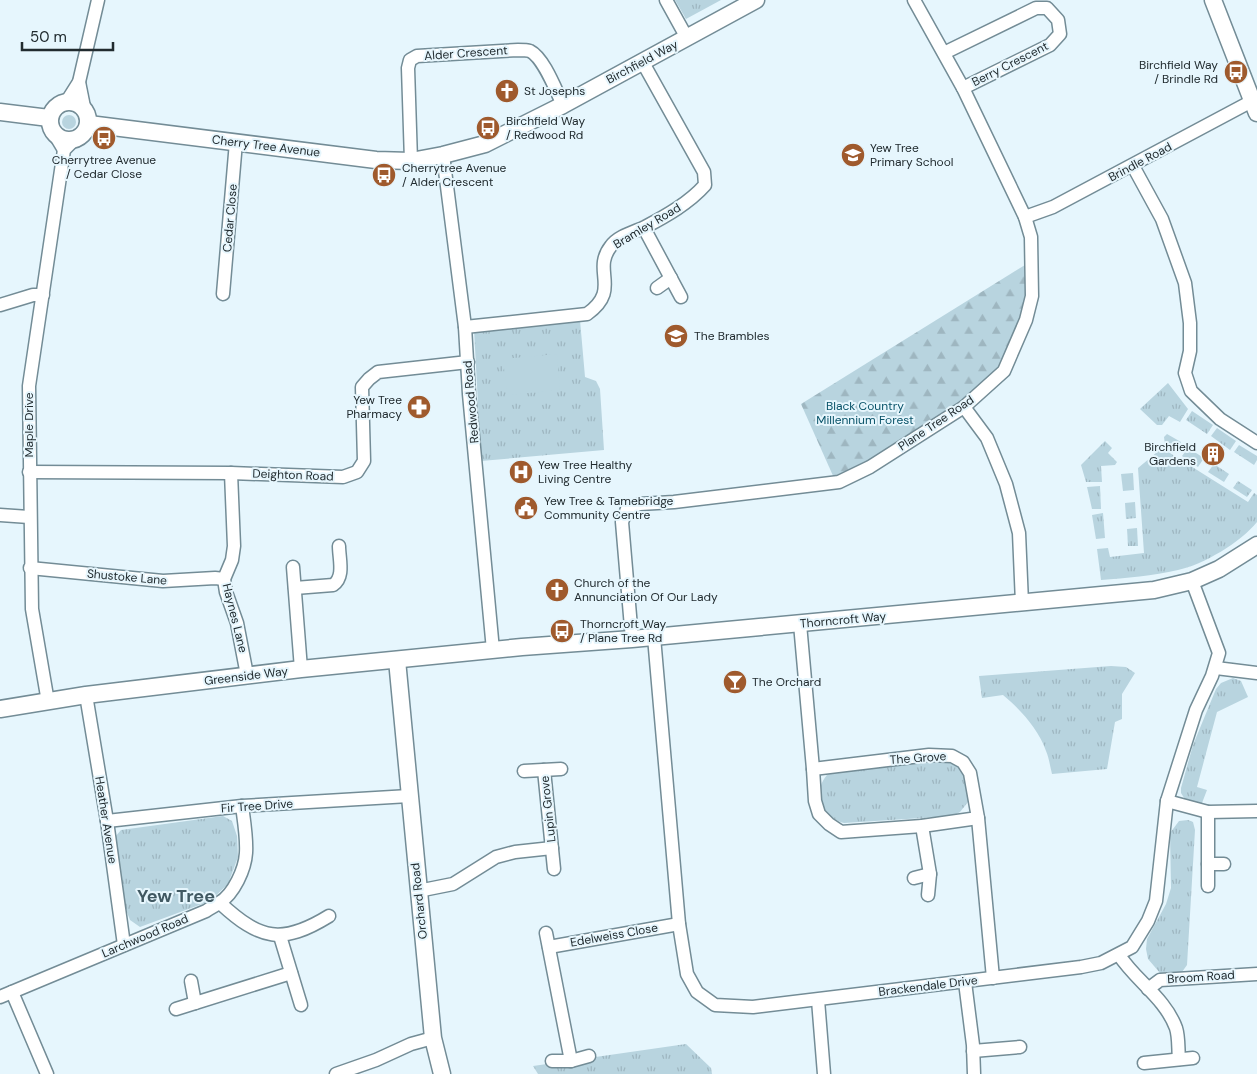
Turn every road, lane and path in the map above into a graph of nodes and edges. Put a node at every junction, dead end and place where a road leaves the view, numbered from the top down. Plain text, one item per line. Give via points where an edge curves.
1 (98, 0) edge
2 (666, 0) edge
3 (756, 0) edge
4 (914, 0) edge
5 (1213, 0) edge
6 (687, 38) junction
7 (944, 53) junction
8 (642, 61) junction
9 (80, 82) junction
10 (964, 88) junction
11 (67, 101) junction
12 (563, 105) junction
13 (84, 107) junction
14 (1255, 107) edge
15 (0, 112) edge
16 (49, 118) junction
17 (89, 124) junction
18 (236, 142) junction
19 (69, 145) junction
20 (444, 155) junction
21 (411, 160) junction
22 (1133, 166) junction
23 (1025, 217) junction
24 (644, 228) junction
25 (671, 278) junction
26 (657, 288) dead end
27 (223, 294) dead end
28 (43, 295) junction
29 (681, 297) dead end
30 (0, 305) edge
31 (465, 327) junction
32 (468, 362) junction
33 (964, 407) junction
34 (1257, 443) edge
35 (29, 472) junction
36 (231, 473) junction
37 (0, 515) edge
38 (29, 516) junction
39 (1257, 544) edge
40 (339, 546) dead end
41 (293, 567) dead end
42 (30, 568) junction
43 (224, 580) junction
44 (1192, 581) junction
45 (296, 588) junction
46 (1022, 603) junction
47 (800, 624) junction
48 (654, 637) junction
49 (632, 639) junction
50 (493, 650) junction
51 (396, 660) junction
52 (1216, 668) junction
53 (300, 670) junction
54 (1257, 673) edge
55 (247, 675) junction
56 (86, 695) junction
57 (48, 702) junction
58 (0, 709) edge
59 (562, 768) dead end
60 (813, 769) junction
61 (544, 770) junction
62 (524, 771) dead end
63 (409, 796) junction
64 (1167, 802) junction
65 (242, 806) junction
66 (1257, 811) edge
67 (1208, 812) junction
68 (978, 818) junction
69 (107, 821) junction
70 (922, 826) junction
71 (552, 848) junction
72 (1208, 864) junction
73 (1224, 864) dead end
74 (554, 870) dead end
75 (930, 874) junction
76 (914, 878) dead end
77 (1208, 886) dead end
78 (418, 891) junction
79 (928, 895) dead end
80 (220, 903) junction
81 (329, 916) dead end
82 (679, 924) junction
83 (546, 934) dead end
84 (280, 936) junction
85 (124, 945) junction
86 (549, 947) junction
87 (1119, 955) junction
88 (290, 973) junction
89 (1257, 974) edge
90 (993, 978) junction
91 (191, 981) dead end
92 (965, 982) junction
93 (1148, 989) junction
94 (12, 992) junction
95 (0, 997) edge
96 (818, 1000) junction
97 (195, 1003) junction
98 (301, 1005) dead end
99 (176, 1009) dead end
100 (433, 1038) junction
101 (1020, 1047) dead end
102 (973, 1051) junction
103 (589, 1056) dead end
104 (1194, 1058) dead end
105 (1179, 1059) junction
106 (552, 1061) dead end
107 (571, 1061) junction
108 (1144, 1063) dead end
109 (47, 1074) edge
110 (336, 1074) edge
111 (442, 1074) edge
112 (824, 1074) edge
113 (974, 1074) edge

1 - 9 street
2 - 6 street
3 - 6 street, Birchfield Way
4 - 7 street, Plane Tree Road
5 - 14 street
6 - 8 street, Birchfield Way
7 - 10 street, Plane Tree Road
7 - 10 street, Berry Crescent via 1036,8 1047,8 1058,20 1060,34 1050,45
8 - 12 street, Birchfield Way
8 - 24 street, Bramley Road via 704,172 705,186 698,194
9 - 11 street
9 - 13 street
10 - 23 street, Plane Tree Road
11 - 13 street
11 - 16 street via 52,110
12 - 20 street, Birchfield Way via 485,144
12 - 21 street, Alder Crescent via 542,65 530,51 418,56 410,60 408,68
13 - 17 street
14 - 22 street, Brindle Road
15 - 16 street
16 - 19 street via 55,135
17 - 18 street, Cherry Tree Avenue
17 - 19 street via 83,135
18 - 21 street, Cherry Tree Avenue via 376,160
18 - 27 street, Cedar Close
19 - 28 street, Maple Drive
20 - 21 street, Cherry Tree Avenue
20 - 31 street, Redwood Road
22 - 23 street, Brindle Road via 1053,207
22 - 34 street via 1162,219 1185,283 1190,323 1190,351 1185,373 1191,391 1220,419
23 - 33 street, Plane Tree Road via 1030,237 1032,296 1026,320 1004,371
24 - 25 street
24 - 31 street, Bramley Road via 612,244 603,258 606,291 598,306 587,314
25 - 26 street
25 - 29 street
28 - 30 street
28 - 35 street, Maple Drive via 29,386
31 - 32 street, Redwood Road
32 - 36 street, Deighton Road via 378,372 369,379 362,387 364,461 358,472 343,477
32 - 50 street, Redwood Road
33 - 46 street via 987,438 1006,484 1019,533
33 - 49 street, Plane Tree Road via 839,482 640,504 628,509 622,522
35 - 36 street, Deighton Road
35 - 38 street, Maple Drive
36 - 43 street, Haynes Lane via 234,546
37 - 38 street
38 - 42 street, Maple Drive
39 - 44 street via 1219,569
40 - 45 street via 340,577 333,586
41 - 45 street
42 - 43 street, Shustoke Lane via 163,581
42 - 57 street, Maple Drive via 32,608
43 - 55 street, Haynes Lane
44 - 46 street, Thorncroft Way via 1154,590
44 - 52 street, Brackendale Drive via 1219,653
45 - 53 street
46 - 47 street, Thorncroft Way
47 - 48 street, Thorncroft Way
47 - 60 street
48 - 49 street, Thorncroft Way
48 - 82 street, Brackendale Drive
49 - 50 street, Thorncroft Way
50 - 51 street, Greenside Way
51 - 53 street, Greenside Way
51 - 63 street, Orchard Road
52 - 54 street
52 - 64 street, Brackendale Drive via 1196,710
53 - 55 street, Greenside Way
55 - 56 street, Greenside Way
56 - 57 street, Greenside Way
56 - 69 street, Heather Avenue
57 - 58 street, Greenside Way
59 - 61 street, Lupin Grove
60 - 68 street, The Grove via 930,755 952,756 963,762 970,773
60 - 70 street via 818,814 841,832
61 - 62 street, Lupin Grove
61 - 71 street, Lupin Grove
63 - 65 street, Fir Tree Drive
63 - 78 street, Orchard Road
64 - 67 street
64 - 87 street, Brackendale Drive via 1156,901 1148,922 1132,947
65 - 69 street, Fir Tree Drive
65 - 80 street, Larchwood Road via 245,861 232,890
66 - 67 street
67 - 72 street
68 - 70 street
68 - 90 street, The Grove
69 - 85 street, Heather Avenue
70 - 75 street
71 - 74 street, Lupin Grove
71 - 78 street, Lupin Grove via 496,857 454,884
72 - 73 street
72 - 77 street
75 - 76 street
75 - 79 street
78 - 100 street, Orchard Road
80 - 84 street via 262,932
80 - 85 street, Larchwood Road
81 - 84 street via 299,931
82 - 86 street, Edelweiss Close
82 - 96 street, Brackendale Drive via 687,974 697,992 714,1005 753,1007
83 - 86 street
84 - 88 street
85 - 94 street, Larchwood Road
86 - 107 street
87 - 90 street, Brackendale Drive via 1081,967
87 - 93 street, Broom Road
88 - 97 street
88 - 98 street
89 - 93 street, Broom Road via 1160,980
90 - 92 street, Brackendale Drive
91 - 97 street
92 - 96 street, Brackendale Drive
92 - 102 street
93 - 105 street, Broom Road via 1167,1009 1176,1030
94 - 95 street, Larchwood Road
94 - 109 street
96 - 112 street
97 - 99 street
100 - 110 street
100 - 111 street, Orchard Road
101 - 102 street
102 - 113 street
103 - 107 street
104 - 105 street
105 - 108 street
106 - 107 street

